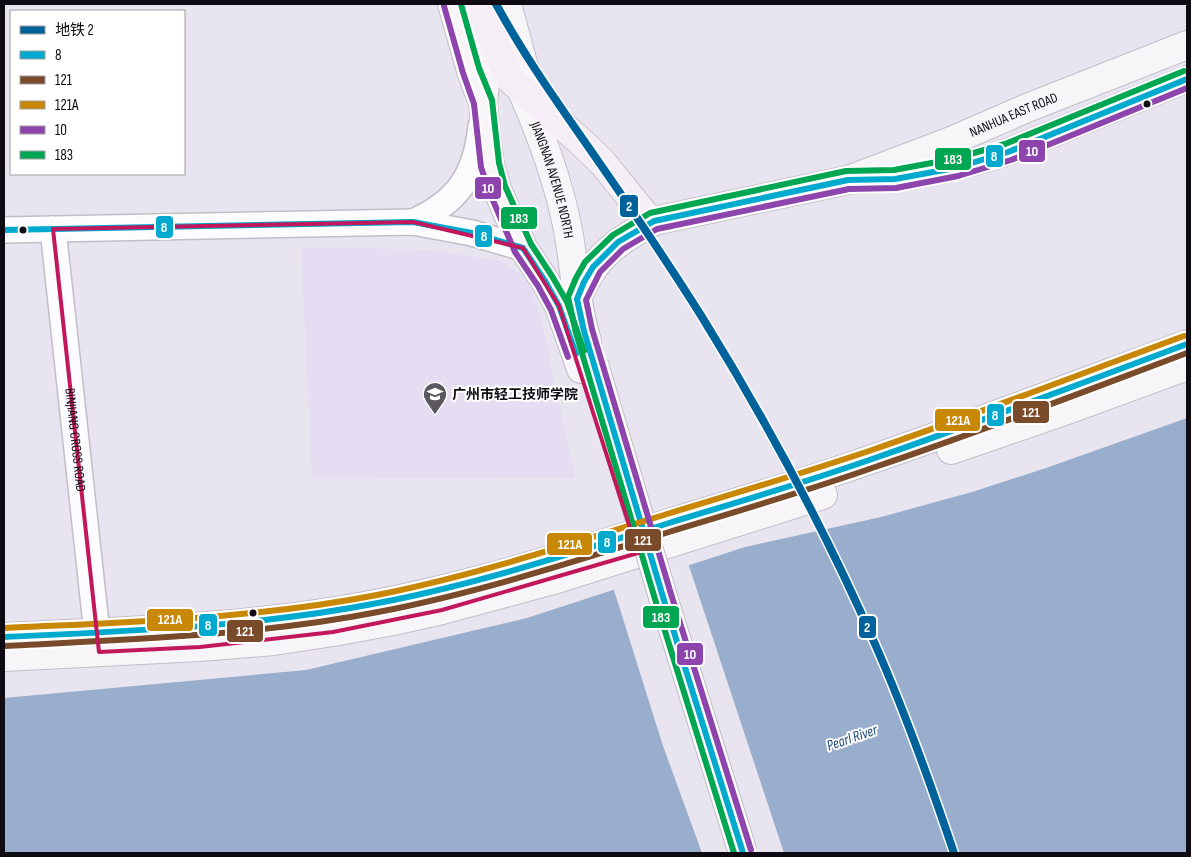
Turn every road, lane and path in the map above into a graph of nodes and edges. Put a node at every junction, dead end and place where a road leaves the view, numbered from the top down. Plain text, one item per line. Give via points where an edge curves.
1 (452, 4) edge
2 (474, 4) edge
3 (480, 4) edge
4 (490, 4) edge
5 (507, 4) edge
6 (1187, 45) edge
7 (1187, 79) edge
8 (526, 94) junction
9 (483, 102) junction
10 (848, 180) junction
11 (654, 220) junction
12 (414, 222) junction
13 (53, 229) junction
14 (4, 230) edge
15 (523, 248) junction
16 (578, 299) junction
17 (1187, 344) edge
18 (1187, 366) edge
19 (587, 367) junction
20 (641, 542) junction
21 (4, 637) edge
22 (98, 642) junction
23 (4, 657) edge
24 (731, 853) edge
25 (743, 853) edge

1 - 9 main road
2 - 9 main road via 486,56
3 - 8 main road via 506,71
4 - 8 main road, JIANGNAN AVENUE NORTH via 510,64
5 - 8 main road via 525,70
6 - 10 main road, NANHUA EAST ROAD
7 - 10 street via 981,160 924,174
8 - 11 main road via 602,162 644,214
8 - 16 main road, JIANGNAN AVENUE NORTH via 559,192
9 - 12 street via 480,136 470,173 459,190 441,207
9 - 15 main road via 490,165
10 - 11 main road, NANHUA EAST ROAD
11 - 16 main road, NANHUA EAST ROAD via 604,254 584,282
12 - 13 street
12 - 15 street via 472,233
13 - 14 street
13 - 22 street, BINJIANG CROSS ROAD
15 - 19 main road via 559,306
16 - 19 main road, JIANGNAN AVENUE NORTH
17 - 20 main road
18 - 20 main road via 810,500
19 - 24 main road
19 - 25 main road, bridge via 650,552
20 - 22 main road via 380,603
21 - 22 main road
22 - 23 main road

